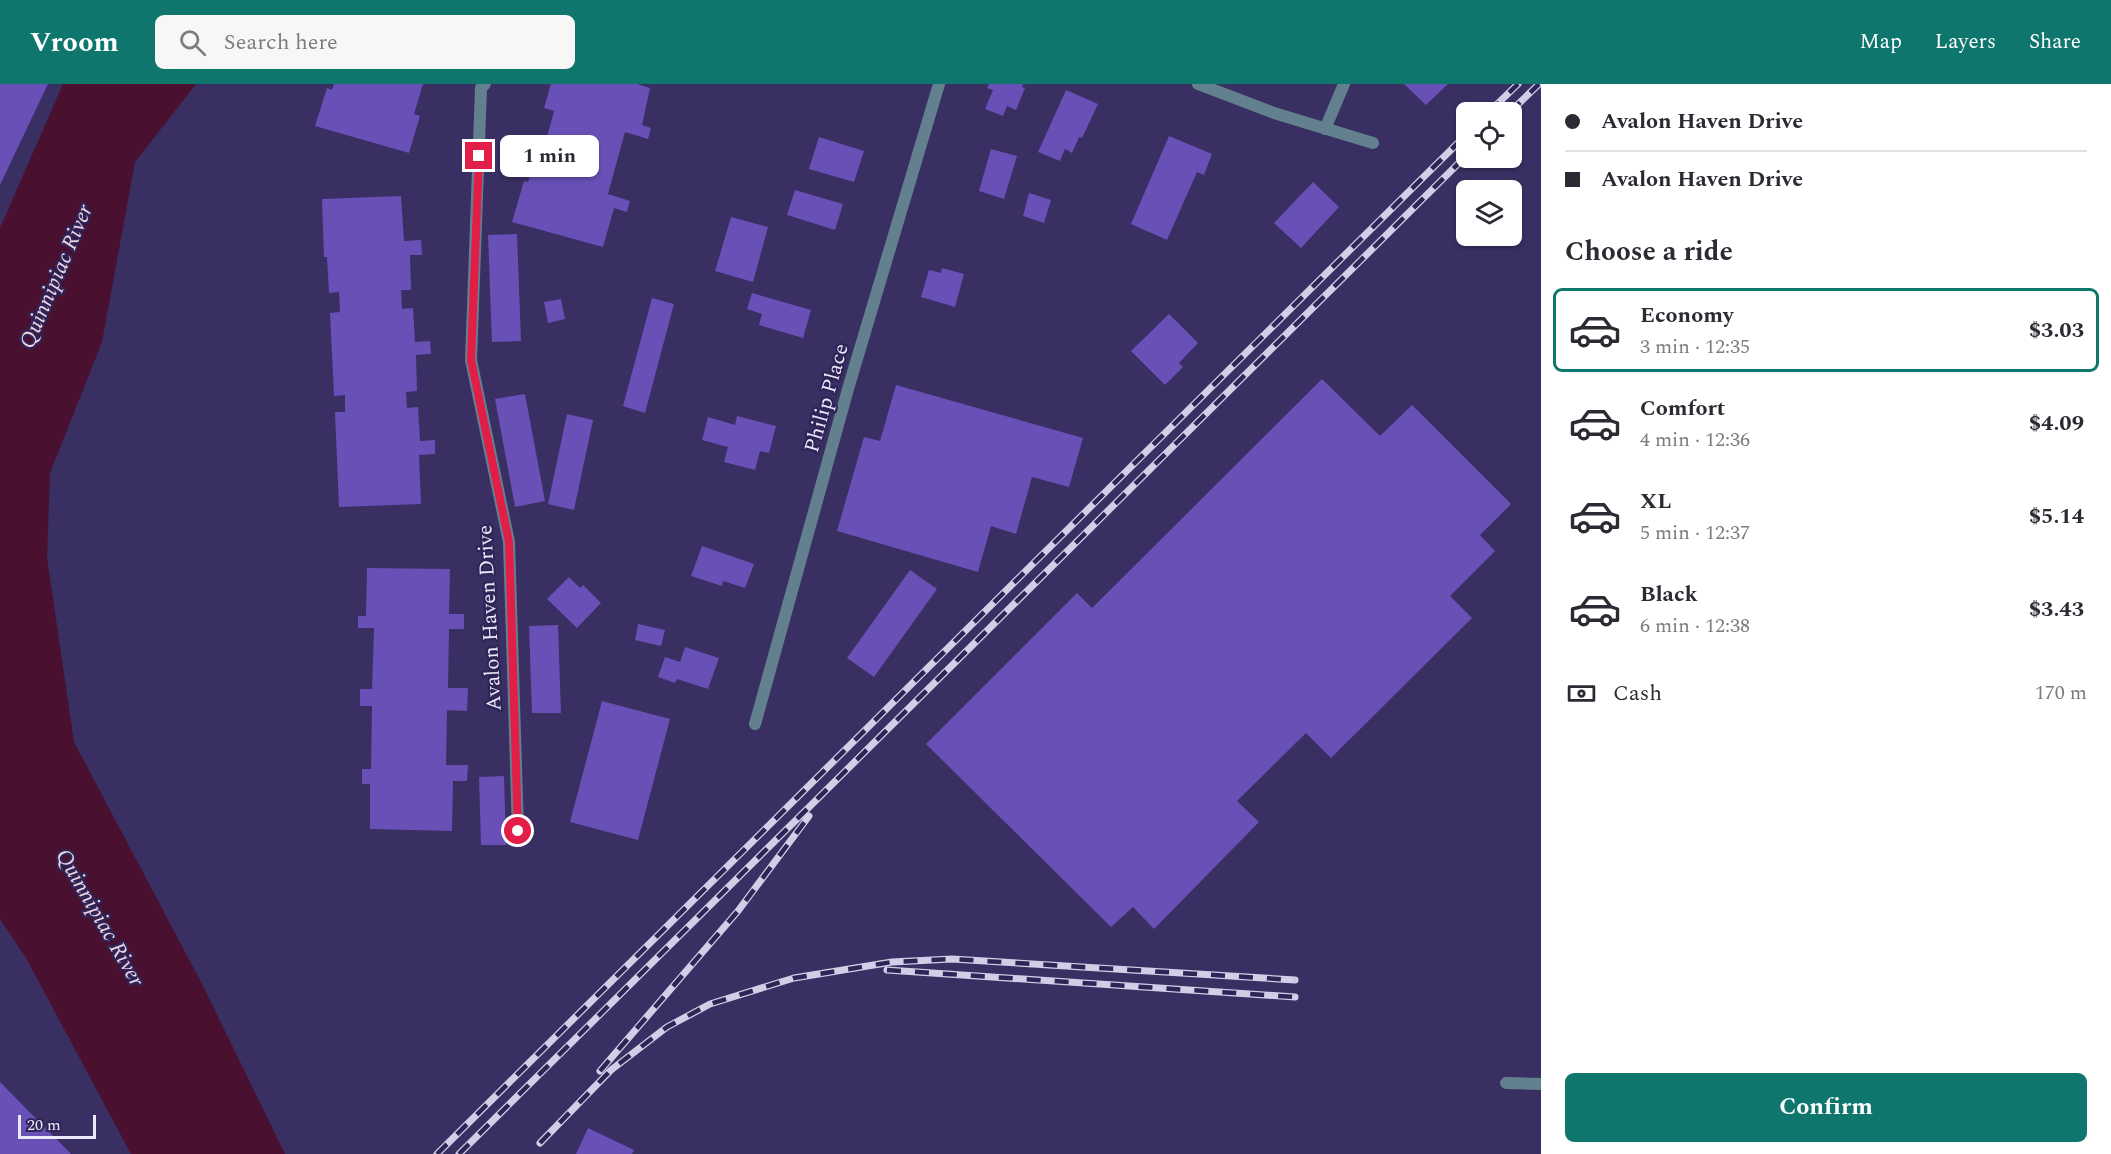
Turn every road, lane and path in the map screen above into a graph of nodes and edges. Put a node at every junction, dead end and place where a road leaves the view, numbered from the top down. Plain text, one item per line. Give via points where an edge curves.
1 (485, 84) edge
2 (939, 84) edge
3 (1198, 84) edge
4 (1344, 84) edge
5 (1325, 129) junction
6 (1373, 143) dead end
7 (755, 724) dead end
8 (518, 831) dead end
9 (1506, 1083) dead end
10 (1541, 1084) edge

1 - 8 street, Avalon Haven Drive via 481,88 471,360 509,542
2 - 7 street, Philip Place via 848,389
3 - 5 street
4 - 5 street
5 - 6 street
9 - 10 street

